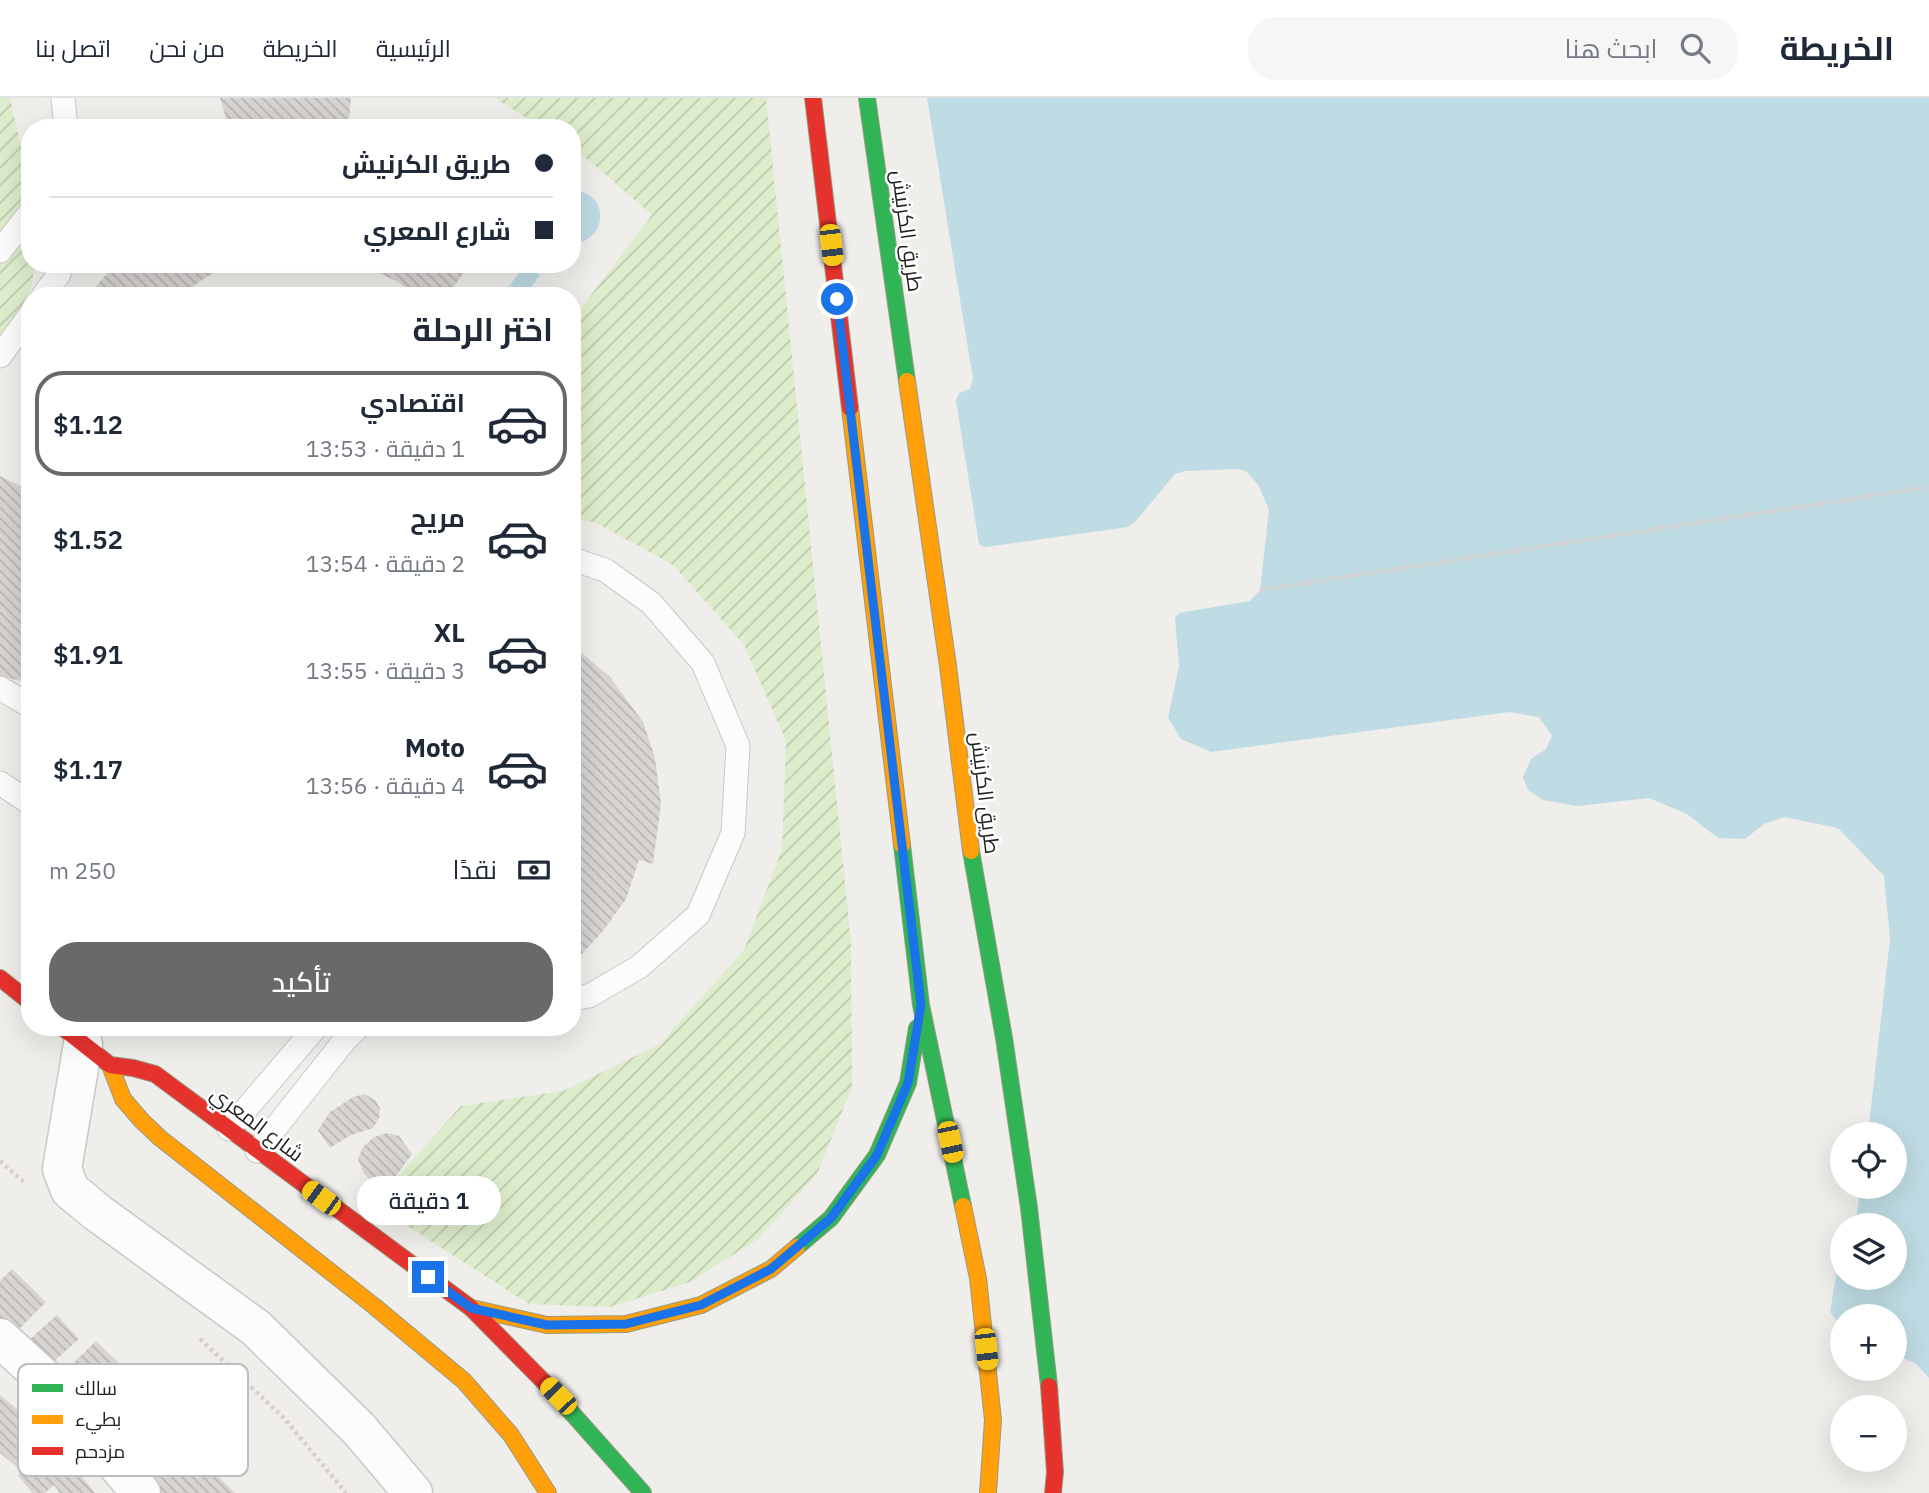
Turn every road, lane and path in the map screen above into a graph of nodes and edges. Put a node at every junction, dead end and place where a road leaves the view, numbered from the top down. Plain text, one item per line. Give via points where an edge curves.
1 (62, 98) edge
2 (813, 98) edge
3 (867, 98) edge
4 (65, 119) edge
5 (21, 224) edge
6 (0, 251) edge
7 (21, 327) edge
8 (0, 356) edge
9 (1929, 487) edge
10 (581, 562) edge
11 (1260, 590) dead end
12 (0, 688) edge
13 (21, 701) edge
14 (0, 783) edge
15 (21, 797) edge
16 (0, 978) edge
17 (21, 995) edge
18 (581, 997) edge
19 (921, 1005) junction
20 (308, 1036) edge
21 (349, 1036) edge
22 (85, 1046) edge
23 (229, 1129) junction
24 (257, 1151) junction
25 (471, 1308) junction
26 (0, 1338) edge
27 (29, 1364) edge
28 (127, 1476) edge
29 (141, 1493) edge
30 (413, 1493) edge
31 (548, 1493) edge
32 (643, 1493) edge
33 (988, 1493) edge
34 (1053, 1493) edge

1 - 4 lane
2 - 19 main road
3 - 34 main road, طريق الكرنيش via 973,865 1029,1208 1047,1364
5 - 6 lane
7 - 8 lane
9 - 11 path
10 - 18 lane via 605,570 651,603 703,663 738,746 733,833 698,915 639,967
12 - 13 lane
14 - 15 lane
16 - 17 main road
19 - 25 main road via 908,1083 877,1155 831,1218 771,1269 701,1305 626,1324 547,1325
19 - 33 main road via 978,1278 993,1420
20 - 23 lane
21 - 24 lane
22 - 23 main road, شارع المعري via 155,1074
22 - 30 street via 62,1169 70,1190 256,1328 359,1429
22 - 31 main road via 123,1099 160,1138 464,1381 511,1435
23 - 24 main road, شارع المعري
24 - 25 main road, شارع المعري
25 - 32 main road, شارع المعري via 558,1396
26 - 27 street
28 - 29 street

